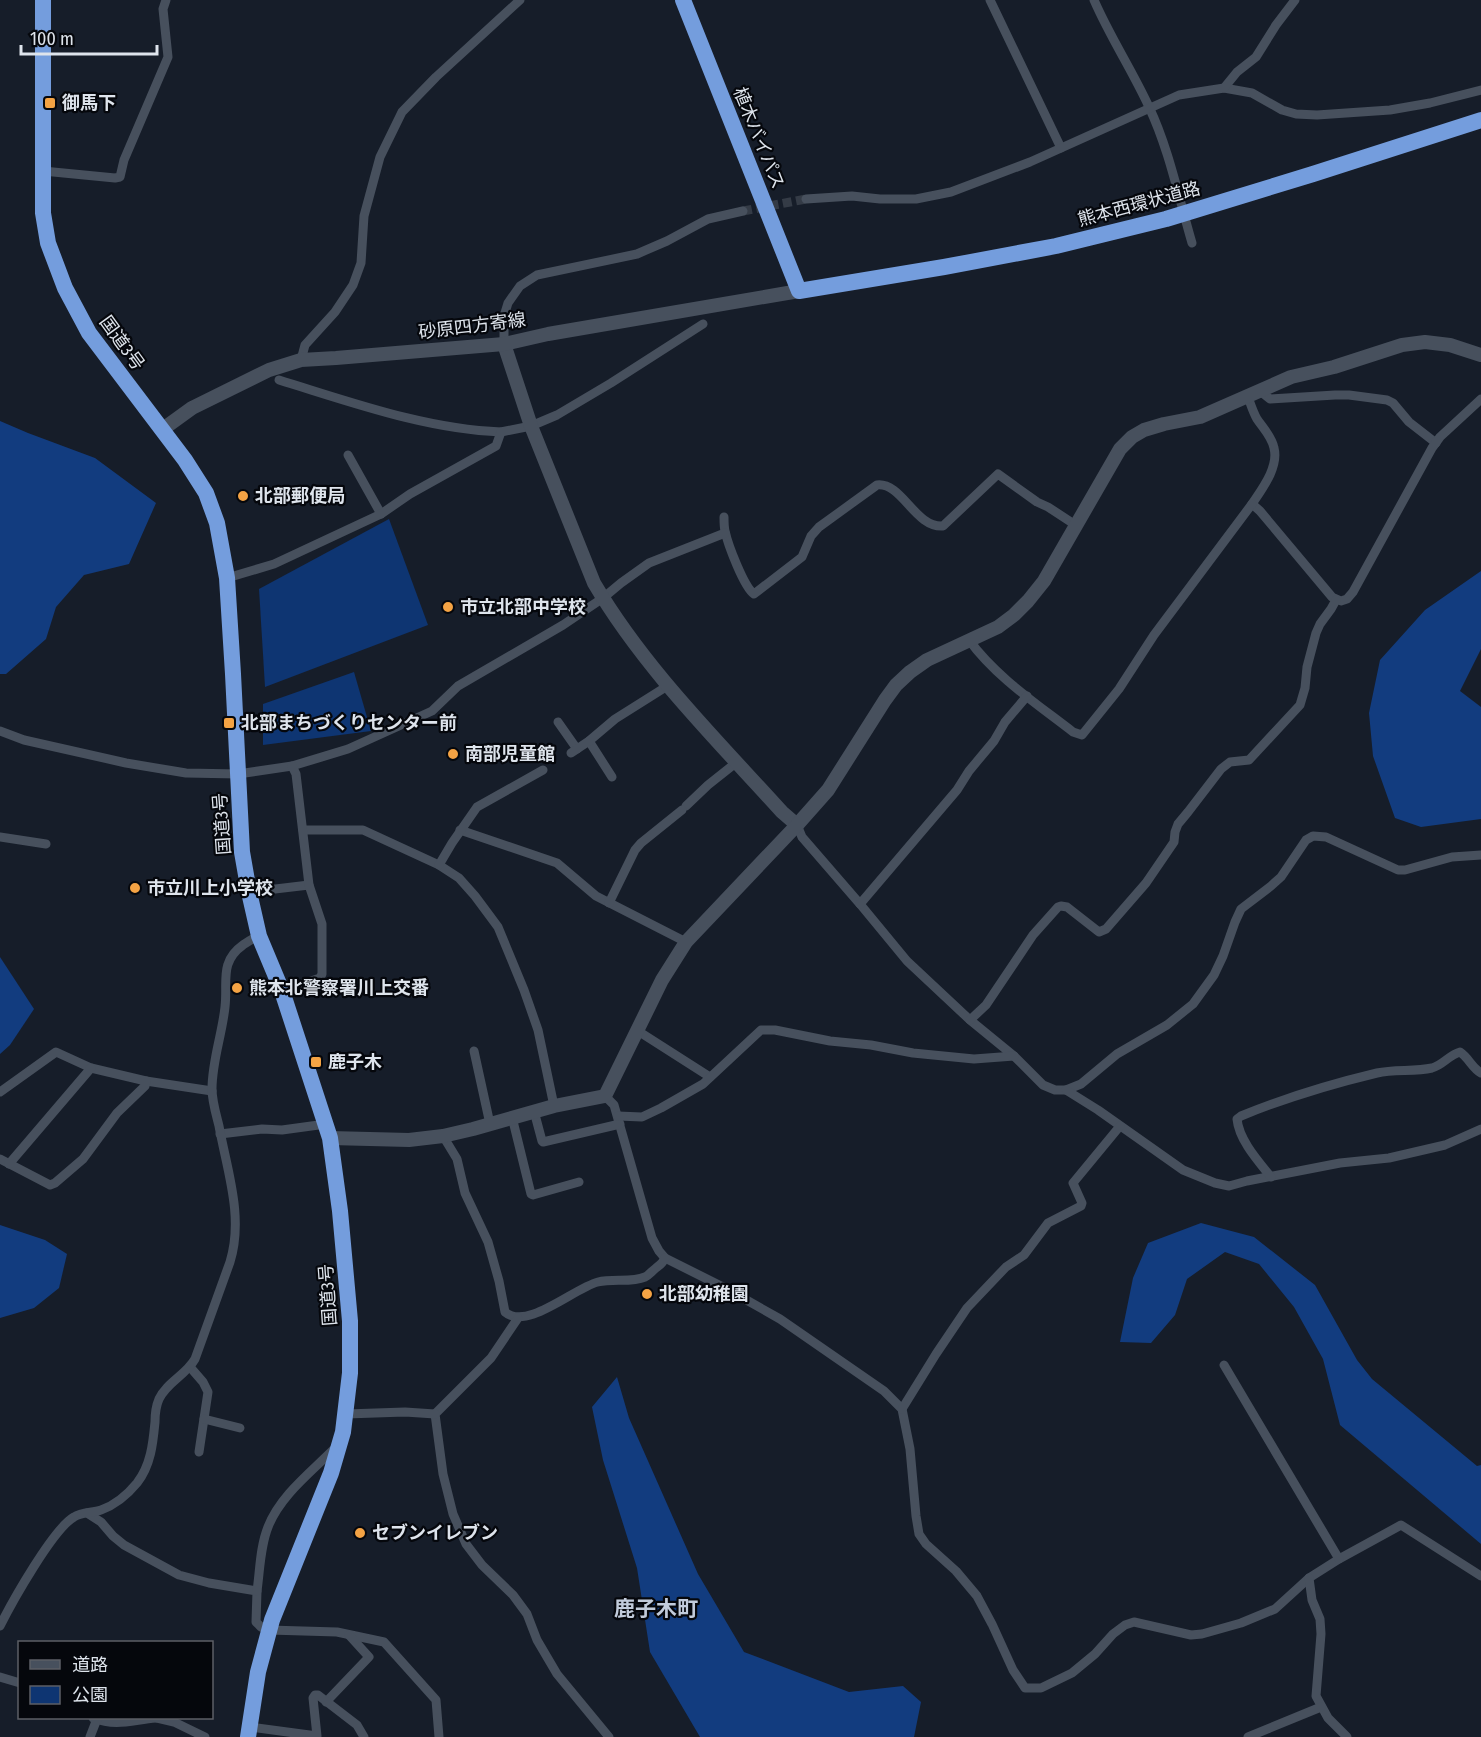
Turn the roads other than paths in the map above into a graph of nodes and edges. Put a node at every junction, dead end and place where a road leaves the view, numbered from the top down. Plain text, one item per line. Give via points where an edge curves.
1 (43, 0) edge
2 (166, 0) edge
3 (520, 0) edge
4 (683, 0) edge
5 (990, 0) edge
6 (1094, 0) edge
7 (1294, 0) edge
8 (1224, 88) junction
9 (1481, 90) edge
10 (1149, 107) junction
11 (1481, 120) edge
12 (1061, 148) junction
13 (43, 171) junction
14 (806, 199) tunnel mouth
15 (743, 211) tunnel mouth
16 (1192, 243) dead end
17 (799, 291) junction
18 (703, 324) dead end
19 (504, 344) junction
20 (1481, 355) edge
21 (301, 360) junction
22 (279, 380) dead end
23 (1254, 394) junction
24 (1481, 399) edge
25 (531, 426) junction
26 (163, 429) junction
27 (501, 432) junction
28 (1436, 443) junction
29 (348, 455) dead end
30 (1252, 504) junction
31 (381, 514) junction
32 (724, 517) dead end
33 (1077, 526) junction
34 (725, 533) junction
35 (226, 579) junction
36 (603, 598) junction
37 (1336, 600) junction
38 (969, 640) junction
39 (669, 685) junction
40 (1028, 696) junction
41 (558, 722) dead end
42 (0, 731) edge
43 (589, 741) junction
44 (737, 762) junction
45 (292, 766) junction
46 (543, 770) dead end
47 (238, 774) junction
48 (612, 777) dead end
49 (797, 825) junction
50 (303, 830) junction
51 (460, 830) junction
52 (0, 837) edge
53 (46, 844) dead end
54 (1481, 855) edge
55 (439, 866) junction
56 (309, 885) junction
57 (249, 892) junction
58 (609, 903) junction
59 (860, 904) junction
60 (259, 936) junction
61 (686, 942) junction
62 (282, 991) junction
63 (970, 1020) junction
64 (638, 1031) junction
65 (474, 1051) dead end
66 (1014, 1056) junction
67 (92, 1068) junction
68 (1481, 1073) edge
69 (710, 1077) junction
70 (146, 1081) junction
71 (1066, 1090) junction
72 (212, 1091) junction
73 (0, 1092) edge
74 (605, 1096) junction
75 (554, 1106) junction
76 (534, 1111) junction
77 (512, 1117) junction
78 (619, 1120) junction
79 (490, 1124) junction
80 (1120, 1126) junction
81 (1481, 1129) edge
82 (328, 1131) junction
83 (220, 1134) junction
84 (443, 1136) junction
85 (0, 1160) edge
86 (9, 1164) junction
87 (1271, 1177) junction
88 (579, 1182) dead end
89 (666, 1258) junction
90 (518, 1318) junction
91 (1224, 1365) dead end
92 (190, 1367) junction
93 (902, 1409) junction
94 (346, 1414) junction
95 (435, 1414) junction
96 (204, 1419) junction
97 (240, 1428) dead end
98 (338, 1451) junction
99 (199, 1452) dead end
100 (87, 1513) junction
101 (1339, 1559) junction
102 (1481, 1576) edge
103 (1309, 1578) junction
104 (257, 1591) junction
105 (0, 1626) edge
106 (268, 1630) junction
107 (349, 1635) junction
108 (0, 1677) edge
109 (18, 1682) edge
110 (326, 1702) junction
111 (1321, 1707) junction
112 (95, 1719) edge
113 (99, 1719) edge
114 (150, 1719) edge
115 (160, 1719) edge
116 (249, 1732) edge
117 (90, 1737) edge
118 (205, 1737) edge
119 (364, 1737) edge
120 (439, 1737) edge
121 (609, 1737) edge
122 (1248, 1737) edge
123 (1347, 1737) edge

1 - 13 highway, 国道3号
2 - 13 street via 168,57 120,177
3 - 21 street via 402,112 380,157 364,216 361,263 353,285 305,345
4 - 17 highway, 植木バイパス
5 - 12 street
6 - 10 street
7 - 8 street via 1256,57
8 - 9 street via 1252,93 1282,110 1317,115 1390,110
8 - 10 street via 1179,95
10 - 12 street
10 - 16 street
11 - 17 highway, 熊本西環状道路 via 1166,219 1045,248
12 - 14 street via 951,192 916,199
13 - 26 highway, 国道3号 via 48,243 65,288 89,333
15 - 19 street via 708,219 637,254 537,275 520,286 508,303
17 - 19 street, 砂原四方寄線
18 - 25 street via 557,415
19 - 21 street, 砂原四方寄線
19 - 25 street
20 - 23 street via 1442,344 1402,345 1291,377
21 - 26 street, 砂原四方寄線 via 269,370 192,408
22 - 27 street via 410,418
23 - 28 street via 1270,399 1349,395 1387,400
23 - 30 street via 1256,417 1275,450 1266,483
23 - 33 street via 1200,417 1164,424 1132,437 1120,449
24 - 28 street
25 - 27 street
25 - 36 street
26 - 35 highway, 国道3号 via 206,494 217,523
27 - 31 street via 496,446
28 - 37 street via 1353,592 1344,601
29 - 31 street
30 - 37 street
30 - 40 street via 1082,735
31 - 35 street via 274,564
32 - 34 street
33 - 34 street via 998,474 943,526 919,516 891,488 877,485 819,527 802,557 754,594 742,577
33 - 38 street via 1028,601 998,627
34 - 36 street via 649,563
35 - 47 highway, 国道3号
36 - 39 street via 631,641
36 - 45 street via 458,686 432,711 348,749
37 - 63 street via 1316,633 1300,705 1249,760 1230,762 1221,769 1178,824 1173,844 1129,904 1099,932 1061,906 1033,935 986,1005
38 - 40 street
38 - 49 street via 927,660 896,685 828,790
39 - 43 street via 615,719
39 - 44 street
40 - 59 street via 957,790
41 - 43 street via 574,751
42 - 47 street via 24,741 126,763 186,773
43 - 48 street
44 - 49 street
44 - 58 street via 641,843
45 - 47 street
45 - 50 street
46 - 51 street via 477,807
47 - 57 highway, 国道3号 via 242,852
49 - 59 street via 802,837
49 - 61 street
50 - 55 street via 363,830
50 - 56 street
51 - 55 street
51 - 58 street via 557,863
52 - 53 street
54 - 71 street via 1452,857 1398,870 1326,837 1313,836 1298,849 1281,877 1241,909 1214,975 1193,1004 1117,1054 1081,1084
55 - 75 street via 459,878 498,927 538,1030
56 - 57 street
56 - 62 street via 322,924 322,974
57 - 60 highway, 国道3号
58 - 61 street
59 - 63 street via 907,961
60 - 62 highway, 国道3号
60 - 72 street via 236,950 228,961 225,1012
61 - 64 street via 662,980
62 - 82 highway, 国道3号
63 - 66 street
64 - 69 street
64 - 74 street
65 - 79 street
66 - 69 street via 974,1059 913,1053 760,1030
66 - 71 street via 1043,1085
67 - 70 street
67 - 73 street via 56,1052
67 - 86 street
68 - 87 street via 1460,1052 1434,1068 1379,1072 1280,1100 1241,1116 1237,1119 1240,1134
69 - 78 street via 660,1109 642,1117
70 - 72 street
70 - 86 street via 83,1159 55,1183 50,1185
71 - 80 street
72 - 83 street
74 - 75 street
74 - 78 street via 614,1105
75 - 76 street
76 - 77 street
76 - 78 street via 543,1142
77 - 79 street
77 - 88 street via 531,1194
78 - 89 street via 652,1238
79 - 84 street
80 - 87 street via 1183,1170 1215,1183 1229,1186
80 - 93 street via 1073,1183 1081,1206 1048,1223 1024,1255 1006,1267 967,1308
81 - 87 street via 1445,1145 1389,1158
82 - 83 street via 262,1129
82 - 84 street via 409,1140
82 - 94 highway, 国道3号 via 351,1321
83 - 92 street via 237,1227 235,1248
84 - 90 street via 457,1159 465,1193 488,1242 505,1312
85 - 86 street
89 - 90 street via 645,1276 597,1282
89 - 93 street via 780,1319 884,1391
90 - 95 street via 491,1358
91 - 101 street
92 - 96 street via 208,1392
92 - 100 street via 158,1400 151,1452 138,1481 112,1504
93 - 103 street via 920,1534 977,1596 1025,1688 1041,1688 1072,1673 1125,1625 1134,1622 1202,1634 1275,1609
94 - 95 street
94 - 98 highway, 国道3号
95 - 121 street via 443,1474 466,1544 520,1604 550,1663
96 - 97 street
96 - 99 street
98 - 104 street via 333,1450 275,1512 262,1549
98 - 106 highway, 国道3号
100 - 104 street via 124,1545 179,1575
100 - 105 street via 75,1517 53,1538
101 - 102 street via 1401,1525
101 - 103 street
103 - 111 street via 1320,1619 1316,1696
104 - 106 street via 256,1622
106 - 107 street
106 - 116 highway, 国道3号
107 - 110 street via 369,1657
107 - 120 street via 384,1642 417,1677 436,1700
108 - 109 street
110 - 116 street via 318,1695 313,1698 317,1736
110 - 119 street via 357,1725
111 - 122 street
111 - 123 street
112 - 117 street
113 - 114 street via 120,1724
115 - 118 street

